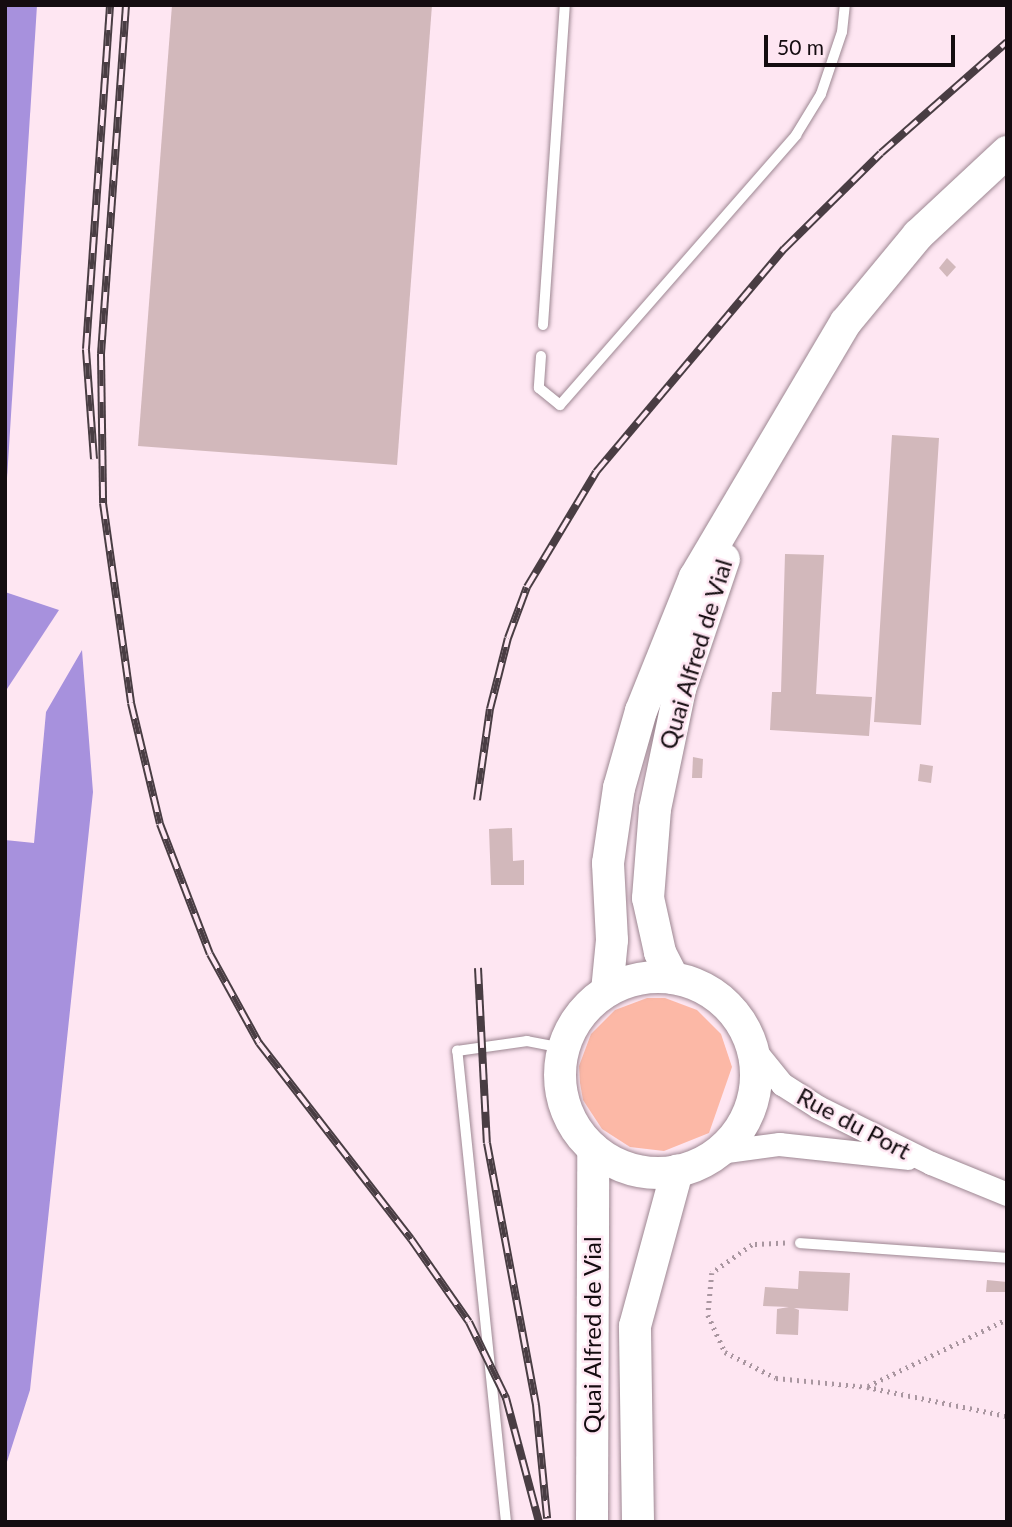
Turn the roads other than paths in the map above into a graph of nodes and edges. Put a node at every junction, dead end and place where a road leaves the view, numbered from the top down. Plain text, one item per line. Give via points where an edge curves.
1 (565, 5) edge
2 (845, 5) edge
3 (1007, 152) edge
4 (543, 325) dead end
5 (541, 356) dead end
6 (745, 495) junction
7 (673, 978) junction
8 (607, 991) junction
9 (752, 1047) junction
10 (563, 1048) junction
11 (593, 1149) junction
12 (719, 1152) junction
13 (931, 1163) junction
14 (677, 1171) junction
15 (1007, 1194) edge
16 (800, 1242) road end
17 (1007, 1258) edge
18 (506, 1522) edge
19 (592, 1522) edge
20 (638, 1522) edge

1 - 4 lane
2 - 5 lane via 842,32 821,94 796,135 560,405 539,387
3 - 6 main road, Quai Alfred de Vial via 918,235 876,283 817,366
6 - 7 main road, Quai Alfred de Vial via 680,689 655,809 648,898 660,952
6 - 8 main road, Quai Alfred de Vial via 695,577 629,750 608,863 612,940
7 - 8 main road via 650,977
7 - 9 main road via 722,1002 740,1022
8 - 10 main road via 588,1006
9 - 12 main road via 755,1082 747,1116
9 - 13 street, Rue du Port via 798,1095
10 - 11 main road via 559,1075 564,1103 575,1128
10 - 18 lane via 527,1041 457,1051
11 - 14 main road via 628,1167
11 - 19 main road, Quai Alfred de Vial
12 - 13 street, Rue du Port via 790,1145 860,1150
12 - 14 main road
13 - 15 street, Rue du Port
14 - 20 main road, Quai Alfred de Vial via 635,1326
16 - 17 lane

